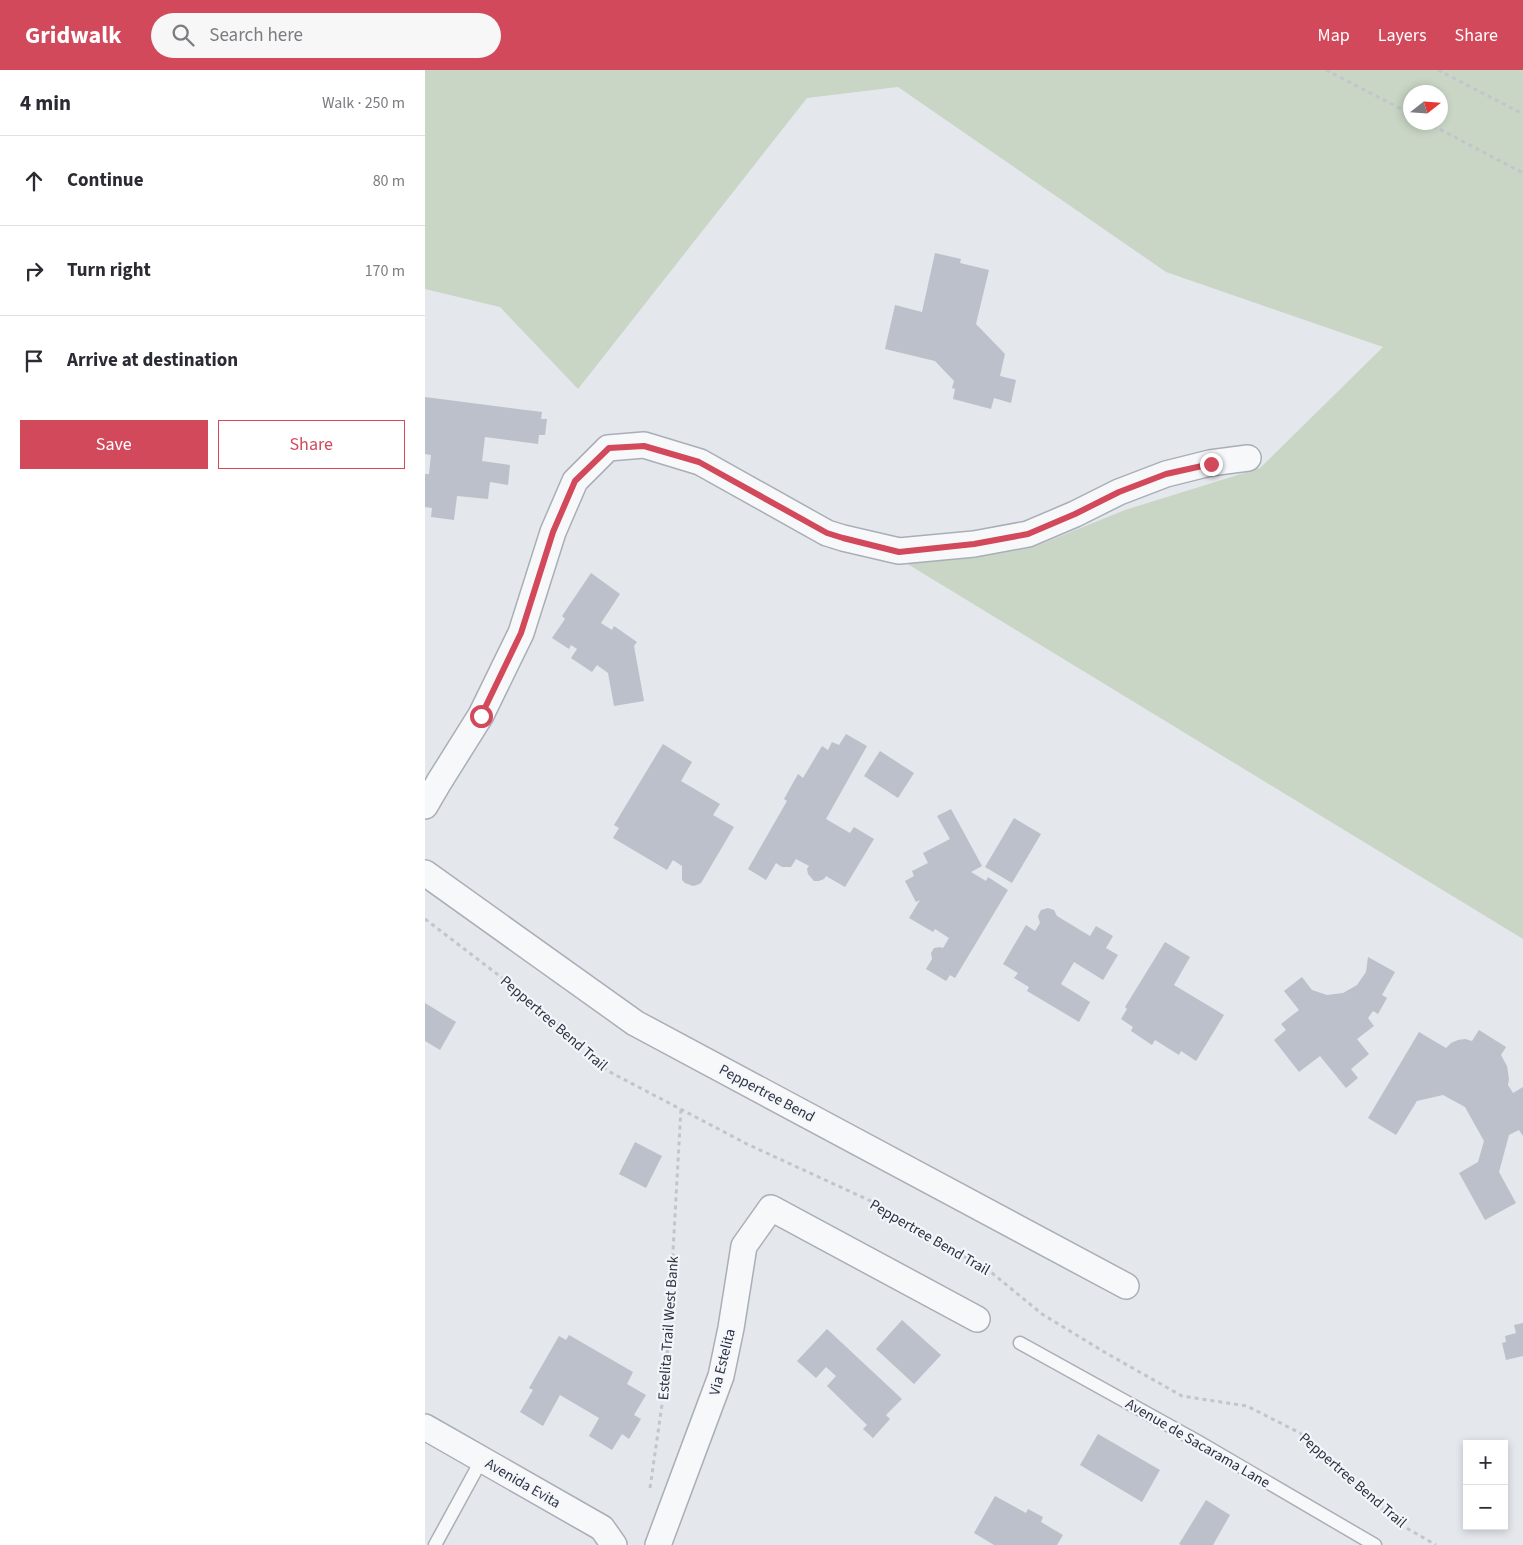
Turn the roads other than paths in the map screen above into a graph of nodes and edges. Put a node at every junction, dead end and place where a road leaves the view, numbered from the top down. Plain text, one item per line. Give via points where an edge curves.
1 (1248, 458) dead end
2 (425, 806) edge
3 (425, 873) edge
4 (1126, 1286) dead end
5 (977, 1319) dead end
6 (1020, 1343) dead end
7 (425, 1427) edge
8 (482, 1459) junction
9 (435, 1545) edge
10 (615, 1545) edge
11 (658, 1545) edge
12 (1375, 1545) edge

1 - 2 street via 1166,474 1028,534 899,552 827,533 699,462 644,446 609,448 575,481 553,532 521,633 481,716
3 - 4 street, Peppertree Bend via 635,1023
5 - 11 street, Via Estelita via 771,1208 744,1246 721,1376
6 - 12 lane, Avenue de Sacarama Lane
7 - 8 street, Avenida Evita
8 - 9 lane
8 - 10 street, Avenida Evita via 602,1528

